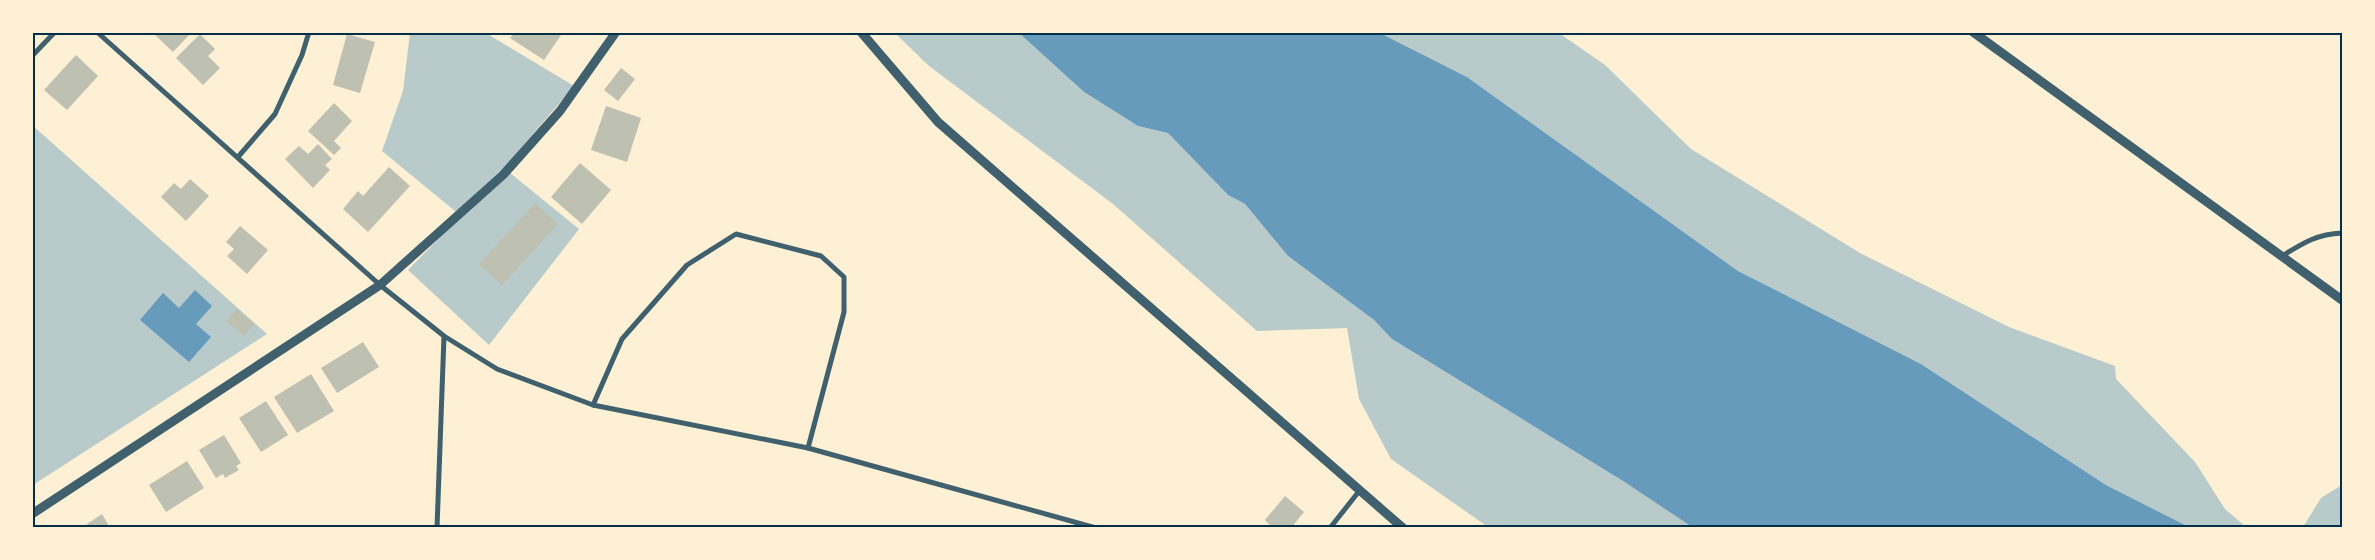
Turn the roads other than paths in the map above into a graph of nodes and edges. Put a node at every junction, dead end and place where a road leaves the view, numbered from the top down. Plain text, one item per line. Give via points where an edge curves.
1 (54, 32) edge
2 (97, 32) edge
3 (309, 32) edge
4 (616, 32) edge
5 (861, 32) edge
6 (1973, 32) edge
7 (32, 56) edge
8 (238, 157) junction
9 (2342, 233) edge
10 (2281, 256) junction
11 (380, 285) junction
12 (2342, 300) edge
13 (444, 336) junction
14 (592, 405) junction
15 (808, 448) junction
16 (1360, 490) junction
17 (32, 514) edge
18 (437, 528) edge
19 (1096, 528) edge
20 (1330, 528) edge
21 (1403, 528) edge

1 - 7 street
2 - 8 street
3 - 8 street via 302,55 274,114
4 - 11 street via 560,111 503,175
5 - 16 street via 938,122
6 - 10 street
8 - 11 street
9 - 10 street via 2324,234
10 - 12 street
11 - 13 street
11 - 17 street
13 - 14 street via 497,369
13 - 18 street
14 - 15 street
14 - 15 street via 622,339 687,264 736,234 821,256 844,277 844,312
15 - 19 street
16 - 20 street
16 - 21 street

